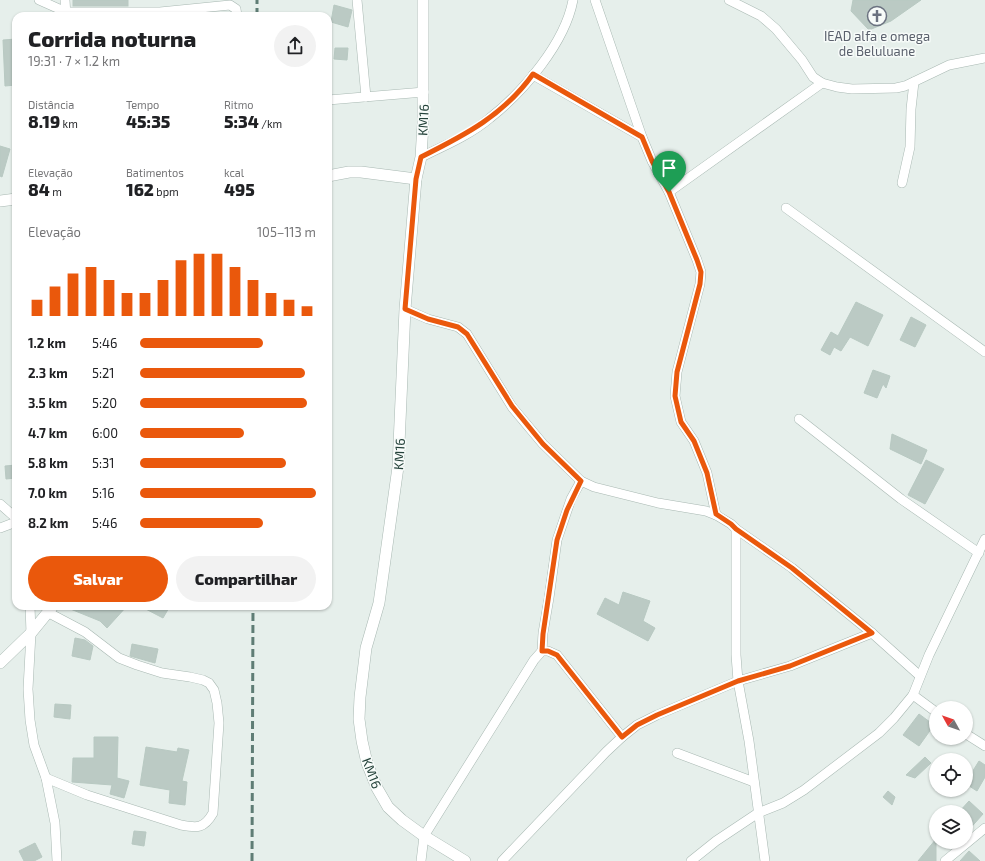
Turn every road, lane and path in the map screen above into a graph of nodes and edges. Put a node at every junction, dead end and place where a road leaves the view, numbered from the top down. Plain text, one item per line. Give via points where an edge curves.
1 (40, 0) edge
2 (65, 0) edge
3 (357, 0) edge
4 (423, 0) edge
5 (573, 0) edge
6 (596, 0) edge
7 (729, 0) edge
8 (62, 12) edge
9 (66, 12) edge
10 (160, 12) edge
11 (236, 12) edge
12 (985, 58) edge
13 (533, 74) junction
14 (914, 82) junction
15 (822, 83) junction
16 (424, 92) junction
17 (366, 97) junction
18 (332, 100) edge
19 (642, 137) junction
20 (421, 157) junction
21 (332, 175) edge
22 (416, 179) junction
23 (902, 183) dead end
24 (669, 192) junction
25 (12, 199) edge
26 (0, 200) edge
27 (786, 208) dead end
28 (405, 309) junction
29 (985, 352) edge
30 (799, 419) dead end
31 (581, 481) junction
32 (0, 504) edge
33 (12, 514) edge
34 (716, 514) junction
35 (12, 524) edge
36 (0, 528) edge
37 (736, 529) junction
38 (985, 539) edge
39 (979, 553) junction
40 (30, 610) edge
41 (50, 610) edge
42 (52, 610) edge
43 (31, 633) junction
44 (872, 633) junction
45 (542, 651) junction
46 (0, 663) edge
47 (920, 676) junction
48 (738, 681) junction
49 (912, 694) junction
50 (929, 707) edge
51 (622, 737) junction
52 (973, 738) edge
53 (985, 746) edge
54 (677, 753) dead end
55 (46, 778) junction
56 (754, 782) junction
57 (758, 813) junction
58 (985, 828) edge
59 (424, 836) junction
60 (58, 861) edge
61 (421, 861) edge
62 (465, 861) edge
63 (502, 861) edge
64 (691, 861) edge
65 (765, 861) edge
66 (945, 861) edge

1 - 8 street
2 - 9 street
3 - 17 street
4 - 16 street, KM16
5 - 13 street via 571,14 556,43
6 - 19 street
7 - 15 street via 761,16 776,29 813,77
10 - 11 street via 230,5
12 - 14 street via 950,65
13 - 19 street
13 - 20 street via 524,87 490,119
14 - 15 street via 896,88 852,89
14 - 23 street via 910,147
15 - 24 street
16 - 17 street
16 - 20 street, KM16
17 - 18 street
19 - 24 street
20 - 22 street, KM16
21 - 22 street via 361,172
22 - 28 street, KM16
24 - 34 street via 701,272 677,372 675,396 681,422 694,441 707,473
25 - 26 street
27 - 29 street
28 - 31 street via 428,319 458,327 467,334 512,406 543,444
28 - 59 street, KM16 via 398,468 379,603 366,648 359,719 367,763 377,788 388,807
30 - 39 street via 901,499
31 - 34 street via 636,498
31 - 45 street via 567,510 557,540
32 - 33 street
34 - 37 street
35 - 36 street
37 - 44 street via 792,568
37 - 48 street
38 - 39 street
39 - 47 street
40 - 43 street
41 - 43 street
42 - 55 street via 109,651 137,666 209,683 214,690 217,703 218,723 213,813 201,827 181,825 94,798
43 - 46 street
43 - 55 street via 28,689 30,720 34,745
44 - 47 street
44 - 48 street via 790,666
45 - 51 street via 557,655
45 - 59 street
47 - 49 street
48 - 51 street via 657,715 637,725
48 - 56 street
49 - 50 street
49 - 57 street via 894,718 847,759 783,803
51 - 63 street
52 - 53 street
54 - 56 street
55 - 60 street via 55,823
56 - 57 street
57 - 64 street
57 - 65 street
58 - 66 street
59 - 61 street
59 - 62 street, KM16

